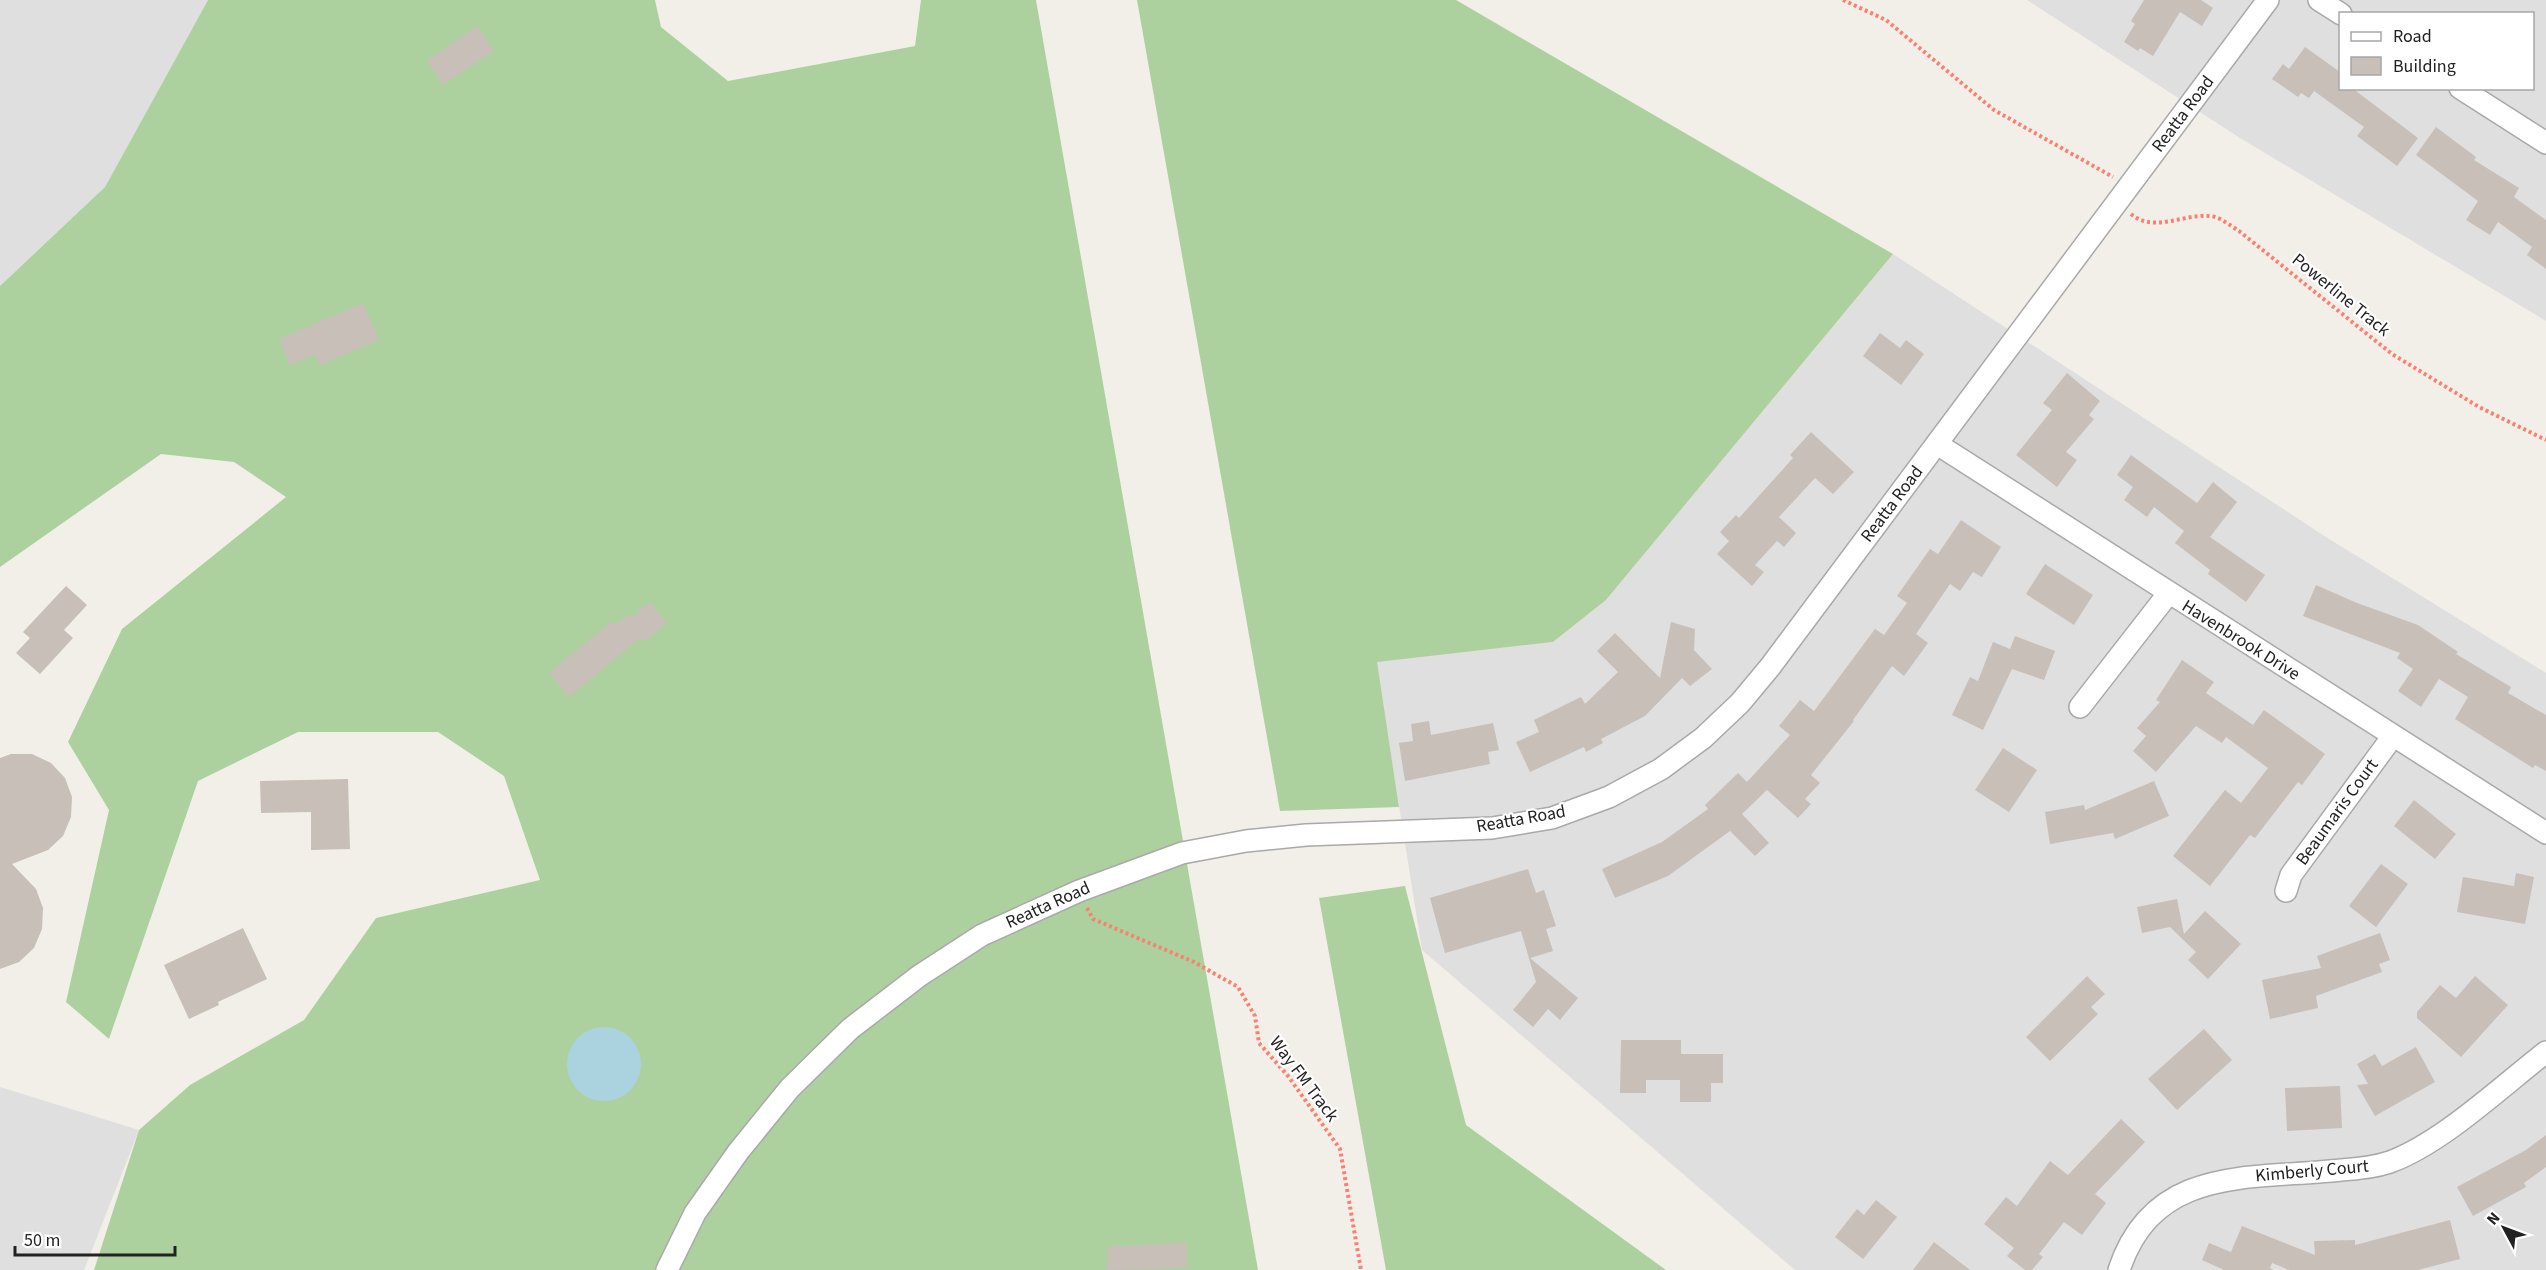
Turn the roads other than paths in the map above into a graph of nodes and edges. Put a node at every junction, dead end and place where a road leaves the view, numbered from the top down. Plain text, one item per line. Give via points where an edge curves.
1 (2268, 0) edge
2 (2319, 0) edge
3 (2339, 13) edge
4 (2463, 90) edge
5 (2546, 142) edge
6 (1937, 444) junction
7 (2168, 594) junction
8 (2080, 707) dead end
9 (2393, 736) junction
10 (2546, 833) edge
11 (2286, 891) dead end
12 (2546, 1052) edge
13 (667, 1270) edge
14 (2120, 1270) edge

1 - 6 street, Reatta Road
2 - 3 street
4 - 5 street
6 - 7 street, Havenbrook Drive
6 - 13 street, Reatta Road via 1740,703 1703,738 1661,769 1609,797 1552,818 1492,828 1306,835 1182,853 1079,891 982,936 919,976 850,1029 790,1088 695,1213
7 - 8 street
7 - 9 street, Havenbrook Drive
9 - 10 street, Havenbrook Drive
9 - 11 street, Beaumaris Court via 2291,875
12 - 14 street, Kimberly Court via 2438,1136 2390,1162 2319,1173 2233,1178 2195,1187 2167,1201 2145,1221 2126,1251

